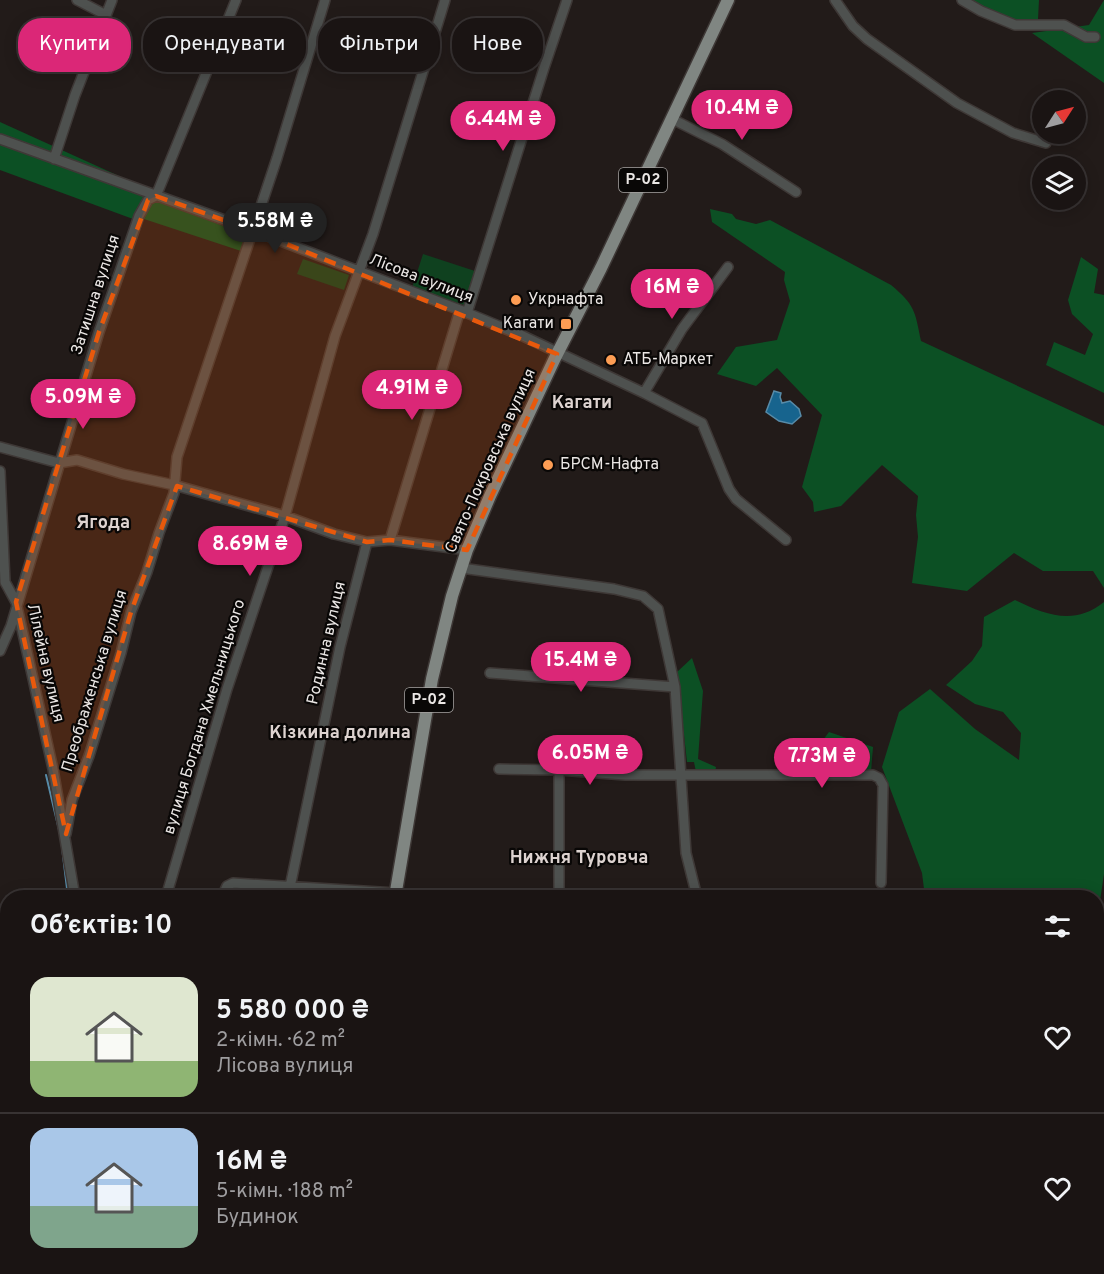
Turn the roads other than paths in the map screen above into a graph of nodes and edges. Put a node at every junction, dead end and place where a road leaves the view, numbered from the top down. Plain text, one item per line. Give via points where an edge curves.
1 (77, 0) edge
2 (112, 0) edge
3 (236, 0) edge
4 (325, 0) edge
5 (445, 0) edge
6 (567, 0) edge
7 (728, 0) edge
8 (836, 0) edge
9 (962, 0) edge
10 (106, 15) junction
11 (1095, 37) dead end
12 (672, 119) junction
13 (0, 139) edge
14 (1032, 139) edge
15 (54, 159) junction
16 (796, 192) dead end
17 (156, 196) junction
18 (252, 230) junction
19 (728, 267) dead end
20 (360, 271) junction
21 (464, 312) junction
22 (556, 356) junction
23 (644, 393) junction
24 (0, 447) edge
25 (59, 463) junction
26 (0, 471) edge
27 (174, 485) junction
28 (285, 516) junction
29 (390, 540) junction
30 (786, 540) dead end
31 (368, 542) junction
32 (467, 550) junction
33 (461, 568) junction
34 (3, 581) edge
35 (16, 602) junction
36 (0, 651) edge
37 (490, 673) dead end
38 (675, 687) junction
39 (499, 768) dead end
40 (559, 770) junction
41 (682, 775) junction
42 (66, 834) junction
43 (881, 883) dead end
44 (290, 887) junction
45 (74, 890) edge
46 (168, 890) edge
47 (225, 890) edge
48 (330, 890) edge
49 (397, 890) edge
50 (559, 890) edge
51 (695, 890) edge

1 - 10 street
2 - 10 street
3 - 17 street, Затишна вулиця
4 - 18 street, Преображенська вулиця
5 - 20 street, вулиця Богдана Хмельницького
6 - 21 street
7 - 12 main road, Р-02
8 - 14 street via 867,39 957,103
9 - 11 street via 1015,25 1064,25 1086,37
10 - 15 street
12 - 16 street via 722,144
12 - 22 main road, Р-02
13 - 15 street, Лісова вулиця
15 - 17 street, Лісова вулиця
17 - 18 street, Лісова вулиця
17 - 25 street, Затишна вулиця via 148,200 139,216
18 - 20 street, Лісова вулиця
18 - 27 street, Преображенська вулиця via 177,458
19 - 23 street via 682,329
20 - 21 street, Лісова вулиця
20 - 28 street, вулиця Богдана Хмельницького via 335,336
21 - 22 street, Лісова вулиця via 523,336
21 - 29 street
22 - 23 street, Лісова вулиця
22 - 32 main road, Свято-Покровська вулиця / Р-02
23 - 30 street, Лісова вулиця via 702,423 736,499
24 - 25 street
25 - 27 street via 77,460
25 - 35 street, Затишна вулиця
26 - 34 street, Лілейна вулиця
27 - 28 street
27 - 42 street, Преображенська вулиця via 72,800
28 - 31 street
28 - 46 street, вулиця Богдана Хмельницького via 226,689
29 - 31 street
29 - 32 street
31 - 44 street, Родинна вулиця via 340,647
32 - 33 main road, Свято-Покровська вулиця / Р-02
33 - 38 street via 644,596 655,604 661,616
33 - 49 main road, Свято-Покровська вулиця / Р-02 via 432,679
34 - 35 street, Лілейна вулиця
35 - 36 street, Затишна вулиця
35 - 42 street, Лілейна вулиця
37 - 38 street
38 - 41 street
39 - 40 street
40 - 41 street
40 - 50 street
41 - 43 street via 879,778 883,785
41 - 51 street via 686,853
42 - 45 street, Лілейна вулиця
44 - 47 street via 233,883
44 - 48 street

